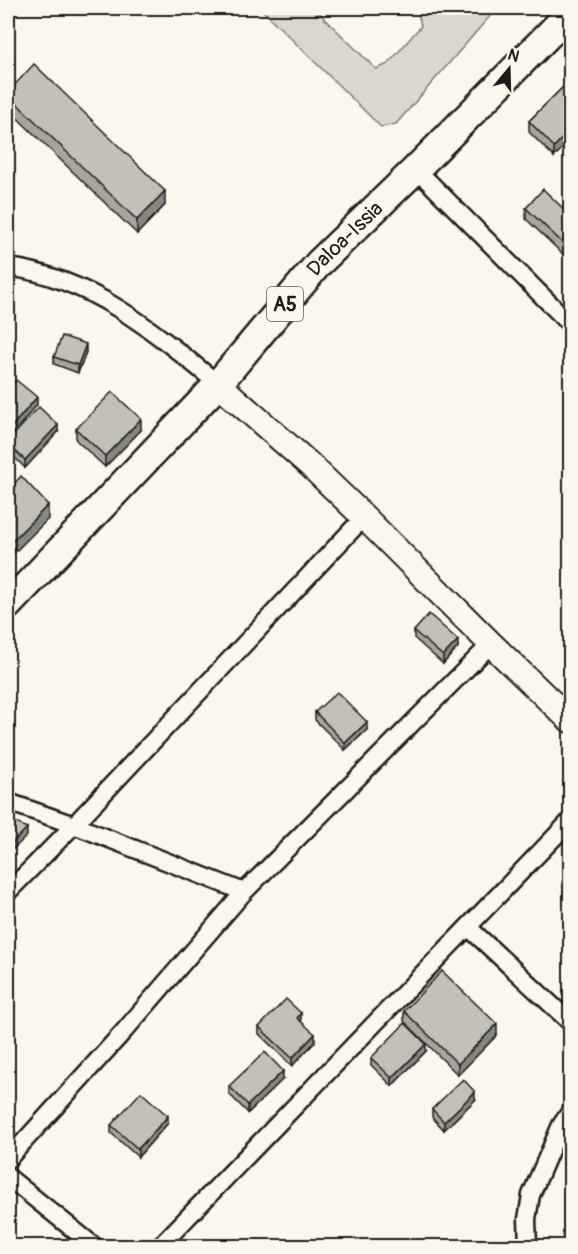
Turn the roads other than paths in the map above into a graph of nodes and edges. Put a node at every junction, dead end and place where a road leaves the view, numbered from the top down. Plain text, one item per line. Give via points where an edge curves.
1 (570, 12) edge
2 (416, 169) junction
3 (8, 267) edge
4 (570, 324) edge
5 (218, 384) junction
6 (364, 517) junction
7 (11, 597) edge
8 (491, 644) junction
9 (570, 720) edge
10 (8, 802) edge
11 (570, 821) edge
12 (74, 825) junction
13 (8, 892) edge
14 (244, 892) junction
15 (468, 927) junction
16 (570, 1022) edge
17 (570, 1112) edge
18 (8, 1159) edge
19 (8, 1177) edge
20 (94, 1246) edge
21 (160, 1246) edge
22 (528, 1246) edge

1 - 2 main road, Daloa-Issia / A5
2 - 4 street
2 - 5 main road, Daloa-Issia / A5 via 320,263
3 - 5 street via 73,284 123,310
5 - 6 street
5 - 7 main road, Daloa-Issia / A5
6 - 8 street
6 - 12 street
8 - 9 street
8 - 14 street
10 - 12 street
11 - 15 street
12 - 13 street
12 - 14 street
14 - 18 street
15 - 16 street
15 - 21 street
17 - 22 street via 531,1196
19 - 20 street

